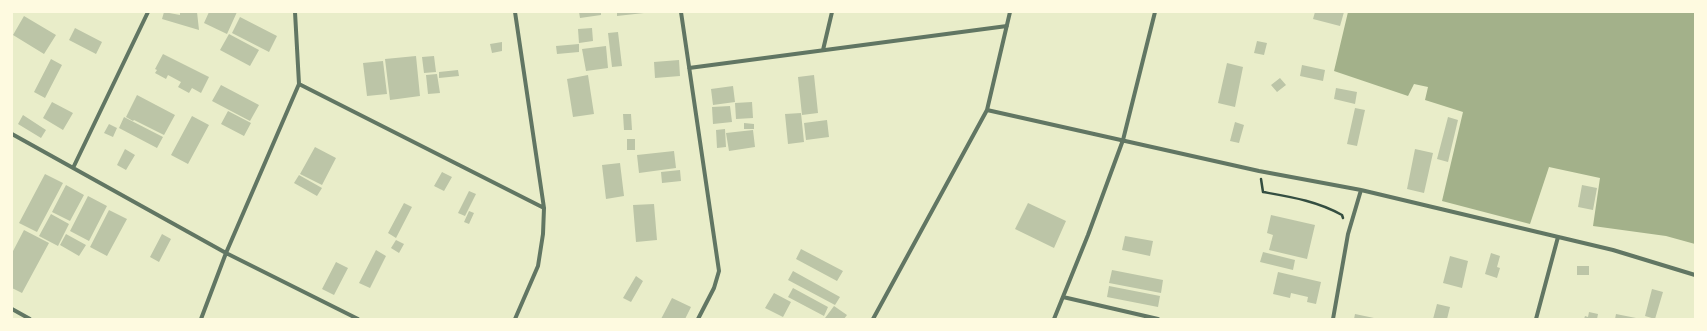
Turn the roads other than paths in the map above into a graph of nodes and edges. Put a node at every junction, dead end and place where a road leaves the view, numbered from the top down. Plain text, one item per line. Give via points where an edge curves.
1 (148, 12) edge
2 (295, 12) edge
3 (515, 12) edge
4 (681, 12) edge
5 (832, 12) edge
6 (1010, 12) edge
7 (1155, 12) edge
8 (1007, 26) junction
9 (823, 50) junction
10 (688, 68) junction
11 (298, 84) junction
12 (987, 110) junction
13 (12, 134) edge
14 (1123, 140) junction
15 (73, 168) junction
16 (1361, 190) junction
17 (544, 208) junction
18 (1558, 237) junction
19 (226, 253) junction
20 (1695, 274) edge
21 (1063, 297) junction
22 (12, 309) edge
23 (30, 319) edge
24 (201, 319) edge
25 (358, 319) edge
26 (514, 319) edge
27 (698, 319) edge
28 (873, 319) edge
29 (1054, 319) edge
30 (1158, 319) edge
31 (1333, 319) edge
32 (1536, 319) edge

1 - 15 street
2 - 11 street
3 - 17 street
4 - 10 street
5 - 9 street
6 - 8 street
7 - 14 street
8 - 9 street
8 - 12 street
9 - 10 street
10 - 27 street via 718,271 714,288
11 - 17 street
11 - 19 street
12 - 14 street
12 - 28 street
13 - 15 street
14 - 16 street via 1259,171
14 - 21 street
15 - 19 street
16 - 18 street
16 - 31 street via 1348,234
17 - 26 street via 538,266
18 - 20 street
18 - 32 street
19 - 24 street
19 - 25 street
21 - 29 street
21 - 30 street
22 - 23 street

